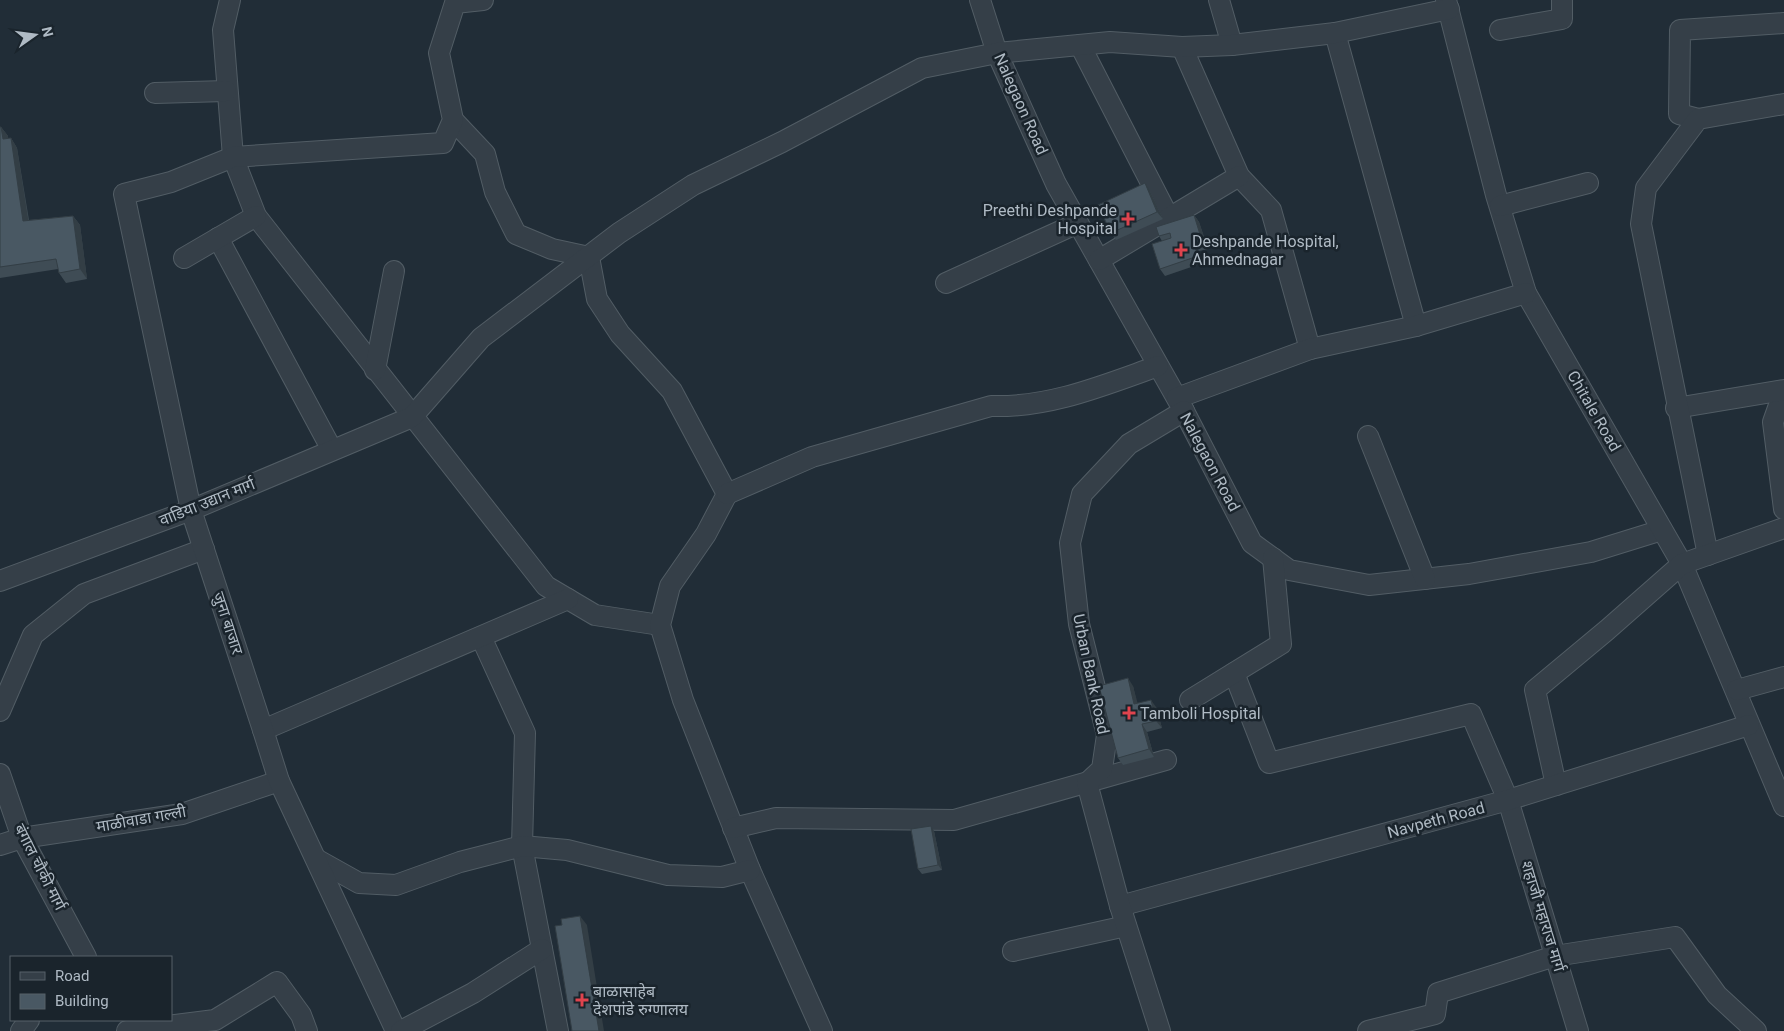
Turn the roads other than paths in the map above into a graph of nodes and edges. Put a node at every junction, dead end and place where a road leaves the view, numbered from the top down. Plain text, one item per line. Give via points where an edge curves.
1 (230, 0) edge
2 (483, 0) edge
3 (980, 0) edge
4 (1219, 0) edge
5 (1562, 0) edge
6 (454, 2) edge
7 (1448, 4) edge
8 (1784, 23) edge
9 (1500, 30) dead end
10 (1335, 33) junction
11 (1080, 45) junction
12 (1232, 45) junction
13 (1182, 47) junction
14 (997, 53) junction
15 (226, 91) junction
16 (155, 93) dead end
17 (1784, 104) edge
18 (1698, 119) junction
19 (453, 120) junction
20 (233, 157) junction
21 (1239, 176) junction
22 (1588, 183) dead end
23 (1500, 206) junction
24 (256, 216) junction
25 (1169, 218) junction
26 (1078, 223) junction
27 (218, 238) junction
28 (589, 257) junction
29 (184, 258) dead end
30 (1099, 260) junction
31 (394, 271) dead end
32 (946, 283) dead end
33 (1526, 293) junction
34 (1416, 326) junction
35 (1310, 349) junction
36 (1158, 366) junction
37 (375, 370) junction
38 (1784, 391) edge
39 (1180, 405) junction
40 (1676, 408) junction
41 (412, 416) junction
42 (1368, 436) dead end
43 (332, 450) junction
44 (1781, 470) edge
45 (727, 494) junction
46 (191, 510) junction
47 (1784, 510) edge
48 (1784, 528) edge
49 (1662, 530) junction
50 (204, 549) junction
51 (1708, 555) junction
52 (1273, 558) junction
53 (1682, 564) junction
54 (1425, 579) junction
55 (0, 580) edge
56 (568, 599) junction
57 (660, 626) junction
58 (480, 637) junction
59 (1234, 673) junction
60 (1784, 677) edge
61 (1737, 690) junction
62 (1190, 700) dead end
63 (0, 711) edge
64 (1749, 725) junction
65 (263, 730) junction
66 (1166, 760) dead end
67 (0, 774) edge
68 (279, 781) junction
69 (1086, 783) junction
70 (1556, 785) junction
71 (1508, 800) junction
72 (1784, 806) edge
73 (733, 828) junction
74 (22, 838) junction
75 (0, 845) edge
76 (522, 846) junction
77 (316, 859) junction
78 (750, 870) junction
79 (1120, 906) junction
80 (1126, 926) junction
81 (542, 949) junction
82 (1013, 951) dead end
83 (85, 956) edge
84 (1556, 956) junction
85 (818, 1028) edge
86 (127, 1031) edge
87 (307, 1031) edge
88 (396, 1031) edge
89 (401, 1031) edge
90 (558, 1031) edge
91 (1160, 1031) edge
92 (1368, 1031) edge
93 (1578, 1031) edge
94 (1756, 1031) edge

1 - 15 street via 223,30
2 - 6 street
3 - 14 street, Nalegaon Road
4 - 12 street
5 - 9 street via 1562,19
6 - 19 street via 439,53
7 - 10 street
7 - 23 street, Chitale Road
8 - 18 street via 1680,30 1679,114
10 - 12 street
10 - 34 street
11 - 13 street via 1110,42
11 - 14 street
11 - 25 street
12 - 13 street
13 - 21 street
14 - 26 street, Nalegaon Road via 1056,184
14 - 28 street via 922,68 693,185 619,233
15 - 16 street
15 - 20 street
17 - 18 street
18 - 40 street via 1646,188 1641,224
19 - 20 street via 443,143
19 - 28 street via 485,154 495,192 516,234 552,249
20 - 24 street
20 - 46 street, जुना बाजार via 171,182 124,194
21 - 25 street
21 - 35 street via 1271,210
22 - 23 street
23 - 33 street, Chitale Road
24 - 27 street
24 - 37 street
25 - 30 street
26 - 30 street, Nalegaon Road
26 - 32 street
27 - 29 street
27 - 43 street
28 - 41 street via 481,338
28 - 45 street via 597,299 620,334 672,391
30 - 36 street, Nalegaon Road
31 - 37 street
33 - 34 street, Urban Bank Road
33 - 49 street, Chitale Road
34 - 35 street, Urban Bank Road
35 - 39 street, Urban Bank Road
36 - 39 street, Nalegaon Road
36 - 45 street via 1066,398 1018,407 991,406 812,457
37 - 41 street
38 - 40 street
38 - 44 street via 1773,422
39 - 52 street, Nalegaon Road via 1252,543
39 - 69 street, Urban Bank Road via 1129,444 1082,494 1070,543 1079,624 1107,735 1102,769
40 - 51 street
41 - 43 street, वाडिया उद्यान मार्ग
41 - 56 street via 546,586
42 - 54 street
43 - 46 street, वाडिया उद्यान मार्ग
44 - 47 street
45 - 57 street via 706,534 670,586
46 - 50 street, जुना बाजार
46 - 55 street, वाडिया उद्यान मार्ग
48 - 51 street
49 - 53 street, Chitale Road
49 - 54 street, Nalegaon Road via 1591,552
50 - 63 street via 84,594 32,635
50 - 65 street, जुना बाजार
51 - 53 street
52 - 54 street, Nalegaon Road via 1289,570 1369,585
52 - 59 street via 1281,644
53 - 61 street, Chitale Road
53 - 70 street via 1535,690
56 - 57 street via 595,615
56 - 58 street
57 - 73 street via 683,700
58 - 65 street
58 - 76 street via 525,733
59 - 62 street
59 - 71 street, शहाजी महाराज मार्ग via 1268,762 1471,714
60 - 61 street
61 - 64 street, Chitale Road
64 - 70 street, Navpeth Road
64 - 72 street, Chitale Road
65 - 68 street, जुना बाजार
66 - 69 street
67 - 74 street, बंगाल चौकी मार्ग
68 - 74 street, माळीवाडा गल्ली via 182,814
68 - 77 street, जुना बाजार
69 - 73 street via 954,820 776,818
69 - 79 street
70 - 71 street, Navpeth Road
71 - 79 street, Navpeth Road
71 - 84 street, शहाजी महाराज मार्ग
73 - 78 street
74 - 75 street, माळीवाडा गल्ली
74 - 83 street, बंगाल चौकी मार्ग
76 - 77 street via 460,862 396,885 359,883
76 - 78 street via 567,850 668,875 722,877
76 - 81 street
77 - 88 street, जुना बाजार
78 - 85 street
79 - 80 street
80 - 82 street
80 - 91 street
81 - 89 street
81 - 90 street
84 - 92 street via 1438,993 1435,1014
84 - 93 street, शहाजी महाराज मार्ग
84 - 94 street via 1675,937 1717,996
86 - 87 street via 215,1020 278,982

